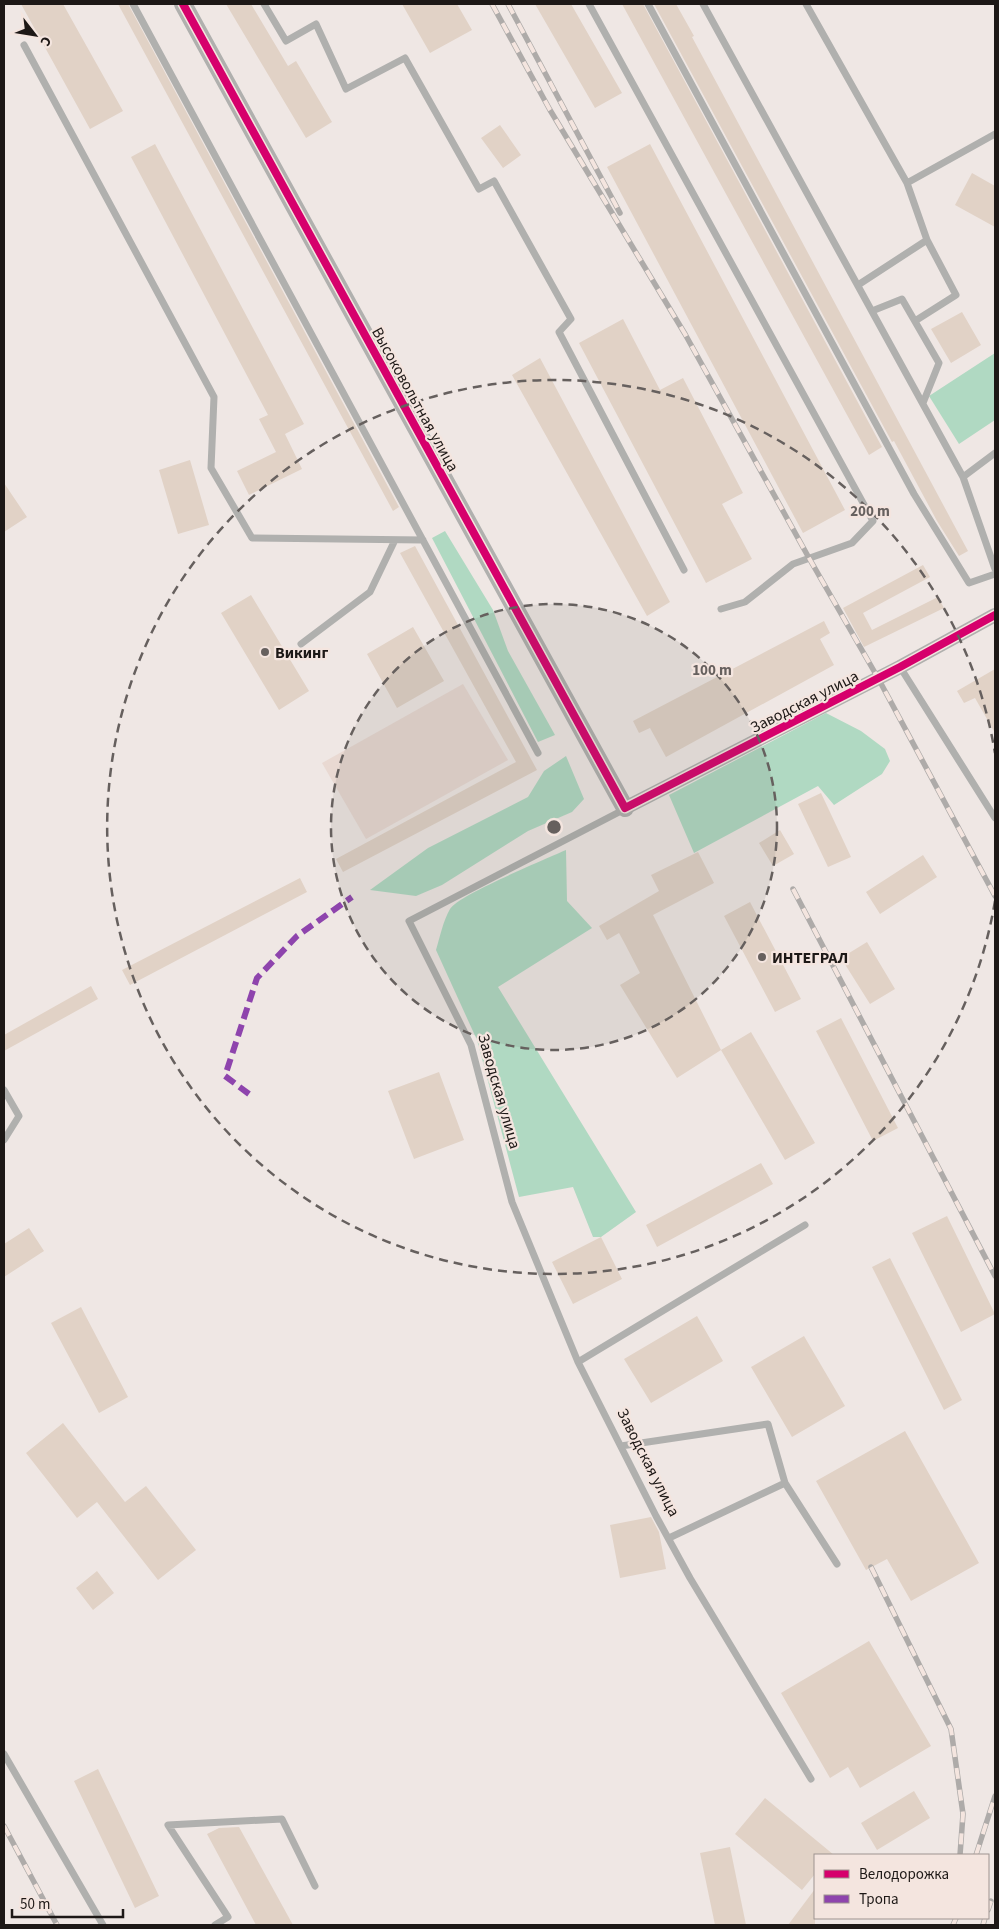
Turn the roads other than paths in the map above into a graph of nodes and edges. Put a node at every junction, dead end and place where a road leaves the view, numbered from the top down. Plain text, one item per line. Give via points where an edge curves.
1 (133, 4) edge
2 (183, 4) edge
3 (264, 4) edge
4 (589, 4) edge
5 (648, 4) edge
6 (703, 4) edge
7 (806, 4) edge
8 (24, 45) dead end
9 (995, 134) edge
10 (907, 183) junction
11 (928, 240) junction
12 (858, 285) junction
13 (872, 311) junction
14 (915, 321) junction
15 (923, 403) junction
16 (995, 453) edge
17 (964, 477) junction
18 (395, 540) junction
19 (423, 540) junction
20 (995, 569) edge
21 (684, 570) dead end
22 (995, 574) edge
23 (721, 609) dead end
24 (995, 615) edge
25 (300, 644) dead end
26 (900, 667) junction
27 (538, 754) dead end
28 (625, 808) junction
29 (995, 818) edge
30 (4, 1090) edge
31 (4, 1140) edge
32 (805, 1225) dead end
33 (578, 1362) junction
34 (621, 1446) junction
35 (784, 1483) junction
36 (669, 1538) junction
37 (837, 1564) dead end
38 (4, 1754) edge
39 (811, 1779) dead end
40 (316, 1886) dead end
41 (103, 1925) edge
42 (215, 1925) edge

1 - 19 lane
2 - 28 street, Высоковольтная улица
3 - 21 lane via 286,42 316,24 346,89 405,58 480,189 494,181 571,319 559,332
4 - 23 lane via 873,520 852,543 793,564 745,602
5 - 22 lane via 914,494 969,583
6 - 12 lane
7 - 10 lane
8 - 18 lane via 214,397 212,468 252,538
9 - 10 lane
10 - 11 lane
11 - 12 lane
11 - 14 lane via 956,295
12 - 13 lane
13 - 14 lane via 902,299
13 - 15 lane
14 - 15 lane via 939,363
15 - 17 lane
16 - 17 lane
17 - 20 lane
18 - 19 lane
18 - 25 lane via 370,592
19 - 27 lane
24 - 26 street, Заводская улица
26 - 28 street, Заводская улица
26 - 29 lane
28 - 33 lane, Заводская улица via 409,921 471,1045 512,1202
30 - 31 lane via 19,1116
32 - 33 lane
33 - 34 lane, Заводская улица
34 - 35 lane via 768,1424
34 - 36 lane, Заводская улица
35 - 36 lane
35 - 37 lane
36 - 39 lane, Заводская улица
38 - 41 lane
40 - 42 lane via 282,1819 168,1825 228,1917

